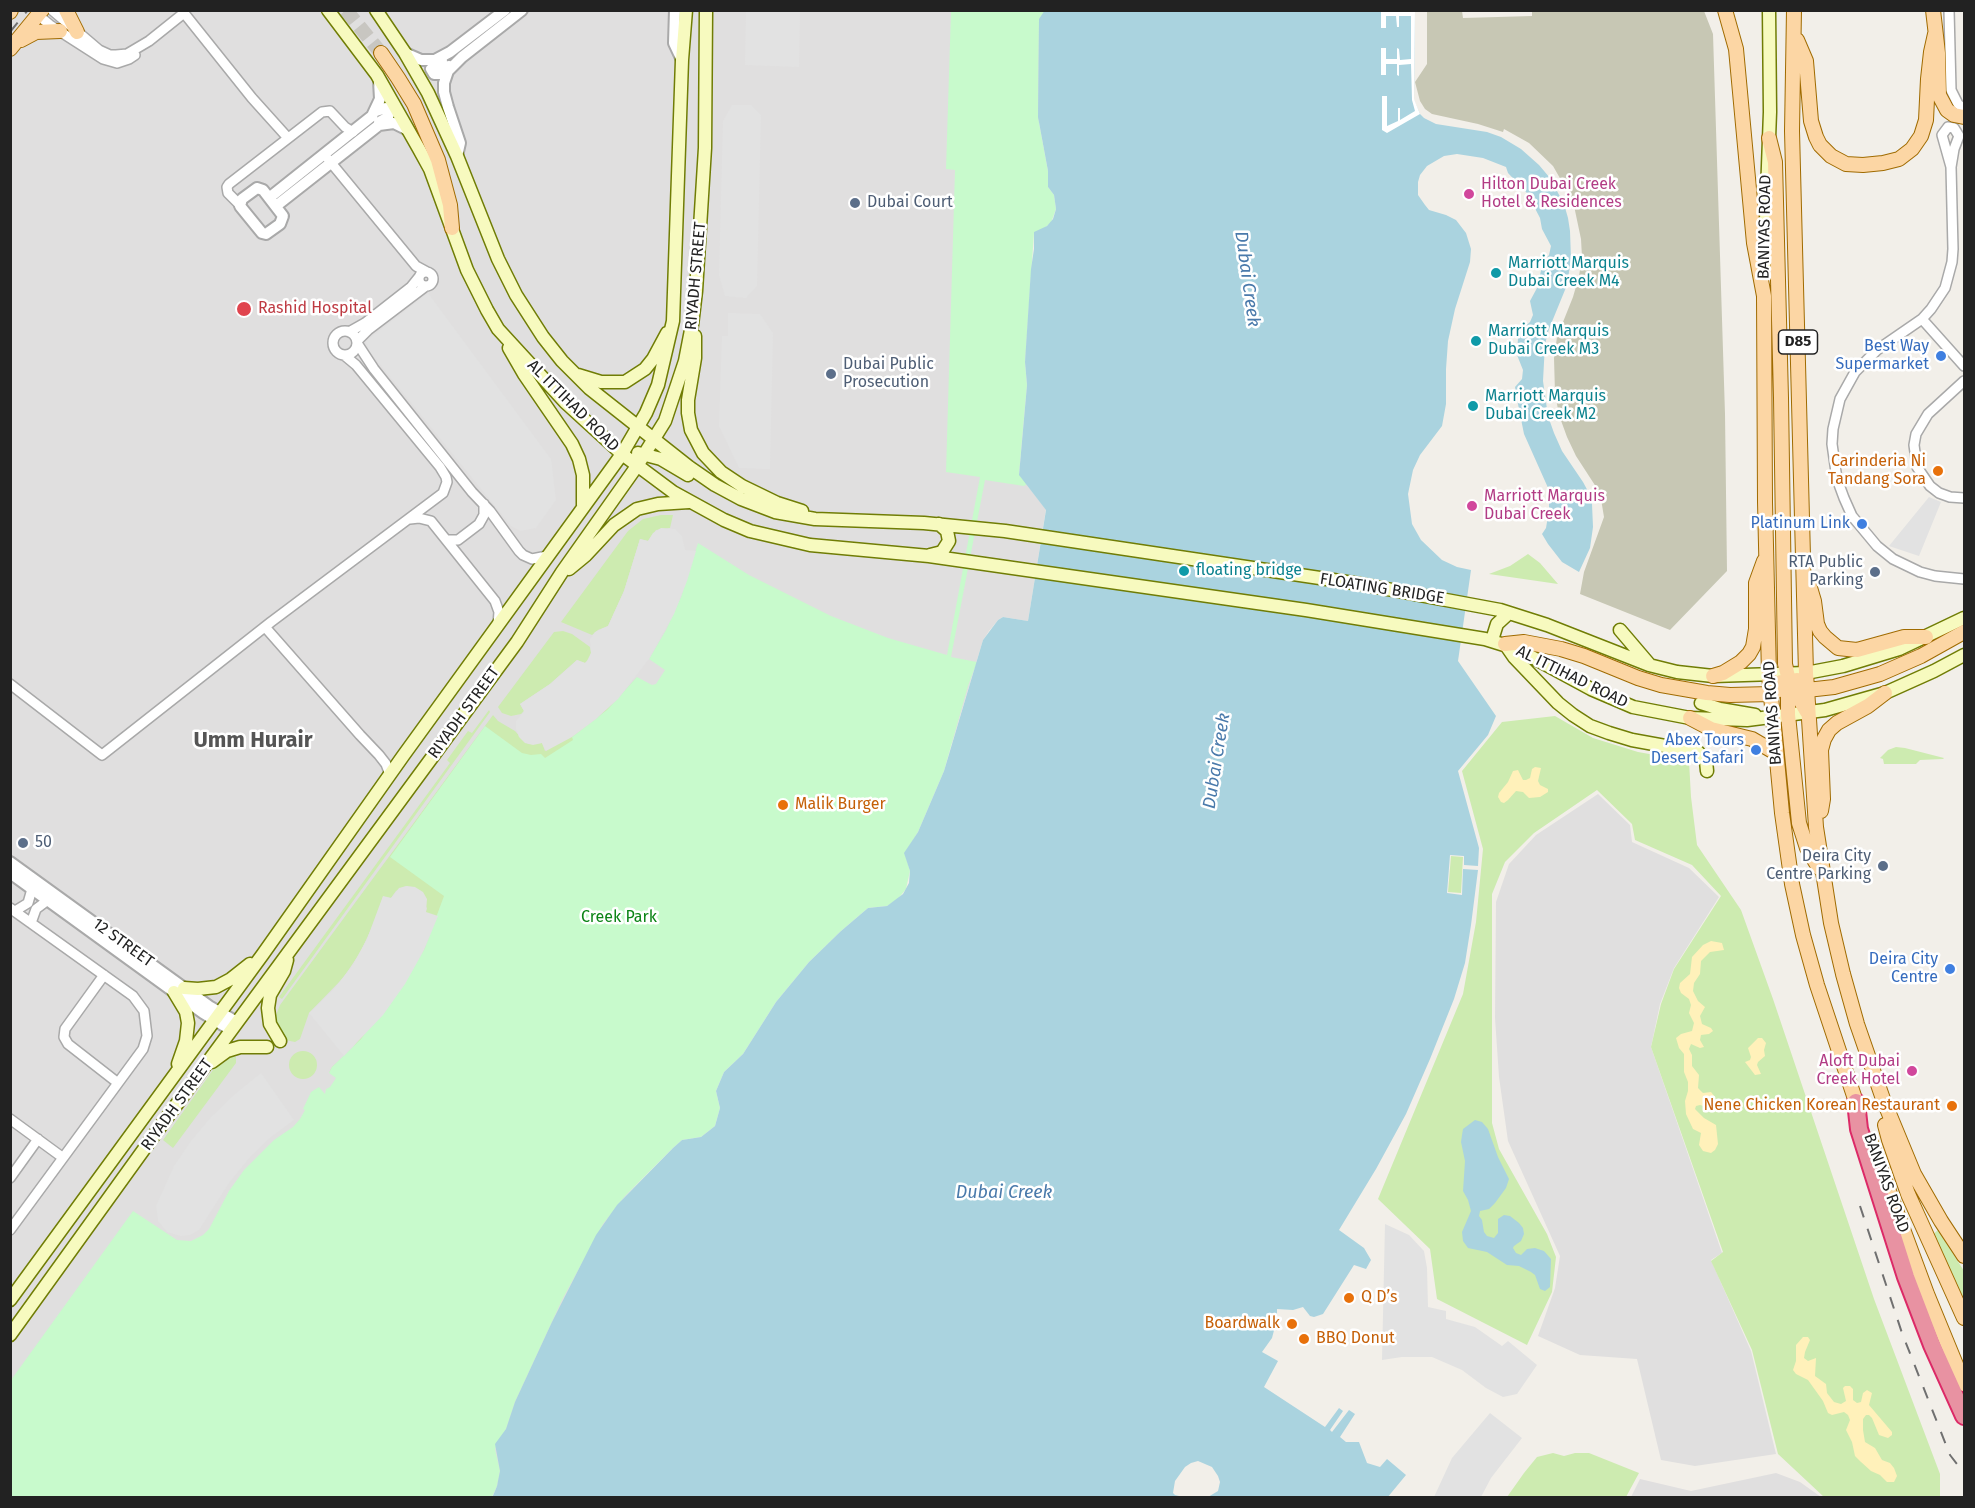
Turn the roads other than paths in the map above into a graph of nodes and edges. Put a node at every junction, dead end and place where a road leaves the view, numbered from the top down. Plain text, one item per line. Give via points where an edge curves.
1 (52, 10) edge
2 (66, 10) edge
3 (328, 10) edge
4 (376, 10) edge
5 (505, 10) edge
6 (522, 10) edge
7 (675, 10) edge
8 (686, 10) edge
9 (706, 10) edge
10 (1725, 10) edge
11 (1769, 10) edge
12 (1794, 10) edge
13 (1934, 10) edge
14 (1949, 10) edge
15 (37, 12) edge
16 (60, 31) junction
17 (77, 32) junction
18 (1935, 34) junction
19 (1795, 36) junction
20 (149, 40) junction
21 (12, 47) edge
22 (381, 53) tunnel mouth
23 (405, 53) junction
24 (453, 57) junction
25 (682, 60) junction
26 (377, 75) junction
27 (1965, 109) edge
28 (376, 111) junction
29 (1965, 117) edge
30 (374, 129) junction
31 (408, 129) junction
32 (353, 132) junction
33 (288, 138) junction
34 (1769, 138) junction
35 (457, 156) junction
36 (327, 158) junction
37 (1951, 167) dead end
38 (273, 202) junction
39 (239, 204) junction
40 (452, 228) junction
41 (422, 275) junction
42 (1764, 296) junction
43 (1922, 319) junction
44 (673, 321) junction
45 (692, 325) junction
46 (498, 329) junction
47 (349, 332) junction
48 (357, 343) junction
49 (344, 355) junction
50 (1965, 366) edge
51 (569, 369) junction
52 (1965, 381) edge
53 (646, 414) junction
54 (663, 425) junction
55 (639, 427) junction
56 (654, 440) junction
57 (622, 454) junction
58 (645, 454) junction
59 (637, 466) junction
60 (610, 469) junction
61 (628, 478) junction
62 (1965, 498) edge
63 (435, 499) junction
64 (741, 499) junction
65 (689, 502) junction
66 (484, 504) junction
67 (583, 506) junction
68 (408, 520) junction
69 (835, 520) junction
70 (431, 521) junction
71 (939, 524) junction
72 (1005, 531) joint
73 (447, 540) junction
74 (547, 556) junction
75 (929, 556) junction
76 (1767, 557) junction
77 (999, 566) joint
78 (1803, 570) junction
79 (562, 572) junction
80 (1965, 579) edge
81 (1509, 613) junction
82 (1965, 618) edge
83 (498, 624) junction
84 (265, 627) junction
85 (1620, 630) dead end
86 (1965, 632) edge
87 (1926, 637) junction
88 (1499, 642) junction
89 (1965, 655) edge
90 (1649, 665) junction
91 (1806, 673) junction
92 (1769, 675) junction
93 (1713, 676) junction
94 (10, 684) edge
95 (1792, 687) junction
96 (1885, 693) junction
97 (1771, 694) junction
98 (1701, 704) dead end
99 (1809, 713) junction
100 (1788, 715) junction
101 (1768, 717) junction
102 (1690, 718) junction
103 (1776, 753) junction
104 (380, 755) junction
105 (403, 756) junction
106 (1707, 771) dead end
107 (390, 775) junction
108 (1816, 827) junction
109 (10, 862) edge
110 (1822, 872) junction
111 (10, 873) edge
112 (32, 889) junction
113 (48, 900) junction
114 (13, 909) edge
115 (31, 923) junction
116 (263, 954) junction
117 (287, 955) junction
118 (104, 975) junction
119 (179, 990) junction
120 (218, 1015) junction
121 (234, 1026) junction
122 (280, 1041) dead end
123 (267, 1047) dead end
124 (200, 1072) junction
125 (1874, 1073) junction
126 (175, 1074) junction
127 (118, 1083) junction
128 (1856, 1102) junction
129 (10, 1119) edge
130 (38, 1139) junction
131 (62, 1157) junction
132 (10, 1178) edge
133 (10, 1230) edge
134 (1965, 1256) edge
135 (10, 1300) edge
136 (1965, 1318) edge
137 (10, 1335) edge
138 (1965, 1384) edge
139 (1965, 1416) edge

1 - 17 street
2 - 17 main road
3 - 26 main road, AL ITTIHAD ROAD
4 - 23 main road, AL ITTIHAD ROAD
5 - 24 street
6 - 24 street
7 - 25 street via 674,43
8 - 25 main road, RIYADH STREET
9 - 45 main road, RIYADH STREET via 705,148
10 - 42 main road via 1736,49 1754,243
11 - 34 main road, BANIYAS ROAD / D85
12 - 19 main road, BANIYAS ROAD / D85
13 - 18 main road
14 - 27 street via 1951,90
15 - 16 street
15 - 21 main road
16 - 20 street via 103,59 117,63 134,56
16 - 21 main road via 36,32
17 - 20 street via 110,55 127,54
18 - 19 main road via 1922,136 1899,159 1863,165 1839,161 1825,151 1816,137 1806,61
18 - 29 main road via 1939,95 1954,115
19 - 78 main road, BANIYAS ROAD / D85 via 1792,131
20 - 33 street via 184,14
22 - 40 main road via 414,104 434,150 445,183
23 - 24 street via 429,61
23 - 35 main road, AL ITTIHAD ROAD
24 - 35 street via 444,85 460,143
25 - 44 main road, RIYADH STREET
26 - 28 street via 381,95
26 - 31 main road, AL ITTIHAD ROAD
28 - 30 street via 386,108 390,115 375,124
28 - 32 street
30 - 31 street via 389,123
30 - 36 street
31 - 40 main road, AL ITTIHAD ROAD
32 - 33 street via 328,110
32 - 36 street
33 - 39 street via 229,184 228,194
34 - 42 main road, BANIYAS ROAD / D85
34 - 95 main road via 1774,162 1785,664
35 - 51 main road, AL ITTIHAD ROAD via 511,287
36 - 38 street
36 - 41 street
37 - 43 street via 1952,262 1945,288
38 - 39 street via 257,188
38 - 39 street via 282,213 282,221 264,234
40 - 46 main road, AL ITTIHAD ROAD via 467,270
41 - 47 street
41 - 48 street via 421,284 426,286 368,330
42 - 76 main road, BANIYAS ROAD / D85
43 - 50 street
43 - 80 street via 1865,360 1847,385 1833,429 1833,460 1844,498 1858,524 1877,546 1920,572
44 - 51 main road via 645,369 625,382 590,380
44 - 53 main road, RIYADH STREET via 658,385
45 - 54 main road, RIYADH STREET via 676,392
45 - 69 main road via 696,347 688,413 703,453 725,476 750,491
46 - 57 main road, AL ITTIHAD ROAD via 565,402
46 - 67 main road via 572,444 583,475
47 - 48 street
47 - 49 street via 337,334 333,342 337,352
48 - 49 street via 354,351
48 - 66 street via 399,402
49 - 63 street via 444,472 446,488
51 - 55 main road, AL ITTIHAD ROAD
52 - 62 street via 1928,414 1914,445 1917,467 1930,486 1950,497
53 - 54 main road via 652,423
53 - 55 main road, RIYADH STREET
54 - 56 main road, RIYADH STREET
55 - 56 main road, AL ITTIHAD ROAD
55 - 57 main road, RIYADH STREET
56 - 58 main road, RIYADH STREET
56 - 64 main road, AL ITTIHAD ROAD
57 - 58 main road
57 - 59 main road, AL ITTIHAD ROAD
57 - 60 main road, RIYADH STREET
58 - 59 main road, RIYADH STREET
58 - 64 main road via 721,494
59 - 61 main road, RIYADH STREET
59 - 65 main road, AL ITTIHAD ROAD
60 - 61 main road via 619,466 626,470
60 - 67 main road, RIYADH STREET
61 - 79 main road, RIYADH STREET
63 - 68 street
63 - 70 street
64 - 69 main road, AL ITTIHAD ROAD via 796,517
65 - 75 main road, AL ITTIHAD ROAD via 750,531 780,539
65 - 79 main road via 637,509
66 - 73 street via 479,524 458,540
66 - 74 street via 523,555 532,559
67 - 74 main road, RIYADH STREET
68 - 70 street
68 - 84 street
69 - 71 main road, AL ITTIHAD ROAD
70 - 73 street
71 - 72 main road, AL ITTIHAD ROAD
71 - 75 main road via 947,531 949,542 942,552
72 - 81 main road, FLOATING BRIDGE via 1360,584
73 - 83 street via 495,601
74 - 83 main road, RIYADH STREET
75 - 77 main road, AL ITTIHAD ROAD
76 - 92 main road, BANIYAS ROAD / D85
76 - 93 main road via 1756,583 1753,647 1741,662
77 - 88 main road, FLOATING BRIDGE
78 - 87 main road via 1820,631 1838,648 1857,650 1904,637
78 - 91 main road, BANIYAS ROAD / D85
79 - 117 main road, RIYADH STREET via 517,642
81 - 88 main road via 1497,624
81 - 90 main road, AL ITTIHAD ROAD
82 - 87 main road
83 - 105 main road, RIYADH STREET
84 - 94 street via 102,755
84 - 104 street
85 - 90 main road
86 - 95 main road via 1910,661 1857,682
87 - 91 main road via 1881,656
88 - 97 main road via 1561,649 1683,690
88 - 102 main road, AL ITTIHAD ROAD via 1613,699 1643,710
88 - 106 main road via 1573,715 1632,740 1698,752 1706,761
89 - 96 main road, AL ITTIHAD ROAD
90 - 93 main road, AL ITTIHAD ROAD
91 - 95 main road, BANIYAS ROAD
92 - 93 main road, AL ITTIHAD ROAD
92 - 95 main road
92 - 97 main road, BANIYAS ROAD
95 - 97 main road
95 - 99 main road, BANIYAS ROAD
95 - 100 main road
95 - 101 main road
96 - 99 main road, AL ITTIHAD ROAD
96 - 108 main road via 1837,723 1824,739 1823,799
97 - 101 main road, BANIYAS ROAD
98 - 101 main road
99 - 100 main road, AL ITTIHAD ROAD
99 - 108 main road, BANIYAS ROAD
100 - 101 main road, AL ITTIHAD ROAD
100 - 110 main road via 1799,823 1807,848
101 - 102 main road, AL ITTIHAD ROAD
101 - 103 main road, BANIYAS ROAD
102 - 103 main road via 1711,729 1752,739
103 - 128 main road, BANIYAS ROAD via 1797,910
104 - 105 street
104 - 107 street
105 - 107 main road, RIYADH STREET
107 - 116 main road, RIYADH STREET
108 - 110 main road, BANIYAS ROAD
109 - 119 street, 12 STREET
110 - 125 main road, BANIYAS ROAD via 1843,974
111 - 112 street, 12 STREET
112 - 113 street, 12 STREET
112 - 114 street via 28,903
113 - 115 street via 36,909
113 - 119 street, 12 STREET
114 - 115 street
115 - 118 street
116 - 119 main road via 224,983
116 - 120 main road, RIYADH STREET
117 - 121 main road, RIYADH STREET
117 - 122 main road via 268,1008 270,1024
118 - 127 street via 138,1000 146,1017 145,1045
118 - 127 street via 65,1029 64,1037
119 - 120 street, 12 STREET
119 - 126 main road via 188,1023
120 - 121 main road via 233,1013
120 - 121 main road via 215,1025
120 - 126 main road, RIYADH STREET
121 - 124 main road, RIYADH STREET
123 - 124 main road via 234,1049
124 - 137 main road, RIYADH STREET
125 - 134 main road via 1914,1174
125 - 136 main road via 1889,1140 1908,1194
126 - 135 main road, RIYADH STREET
127 - 131 street
128 - 138 main road, BANIYAS ROAD
128 - 139 highway via 1859,1129 1906,1277
129 - 130 street
130 - 131 street
130 - 132 street
131 - 133 street

